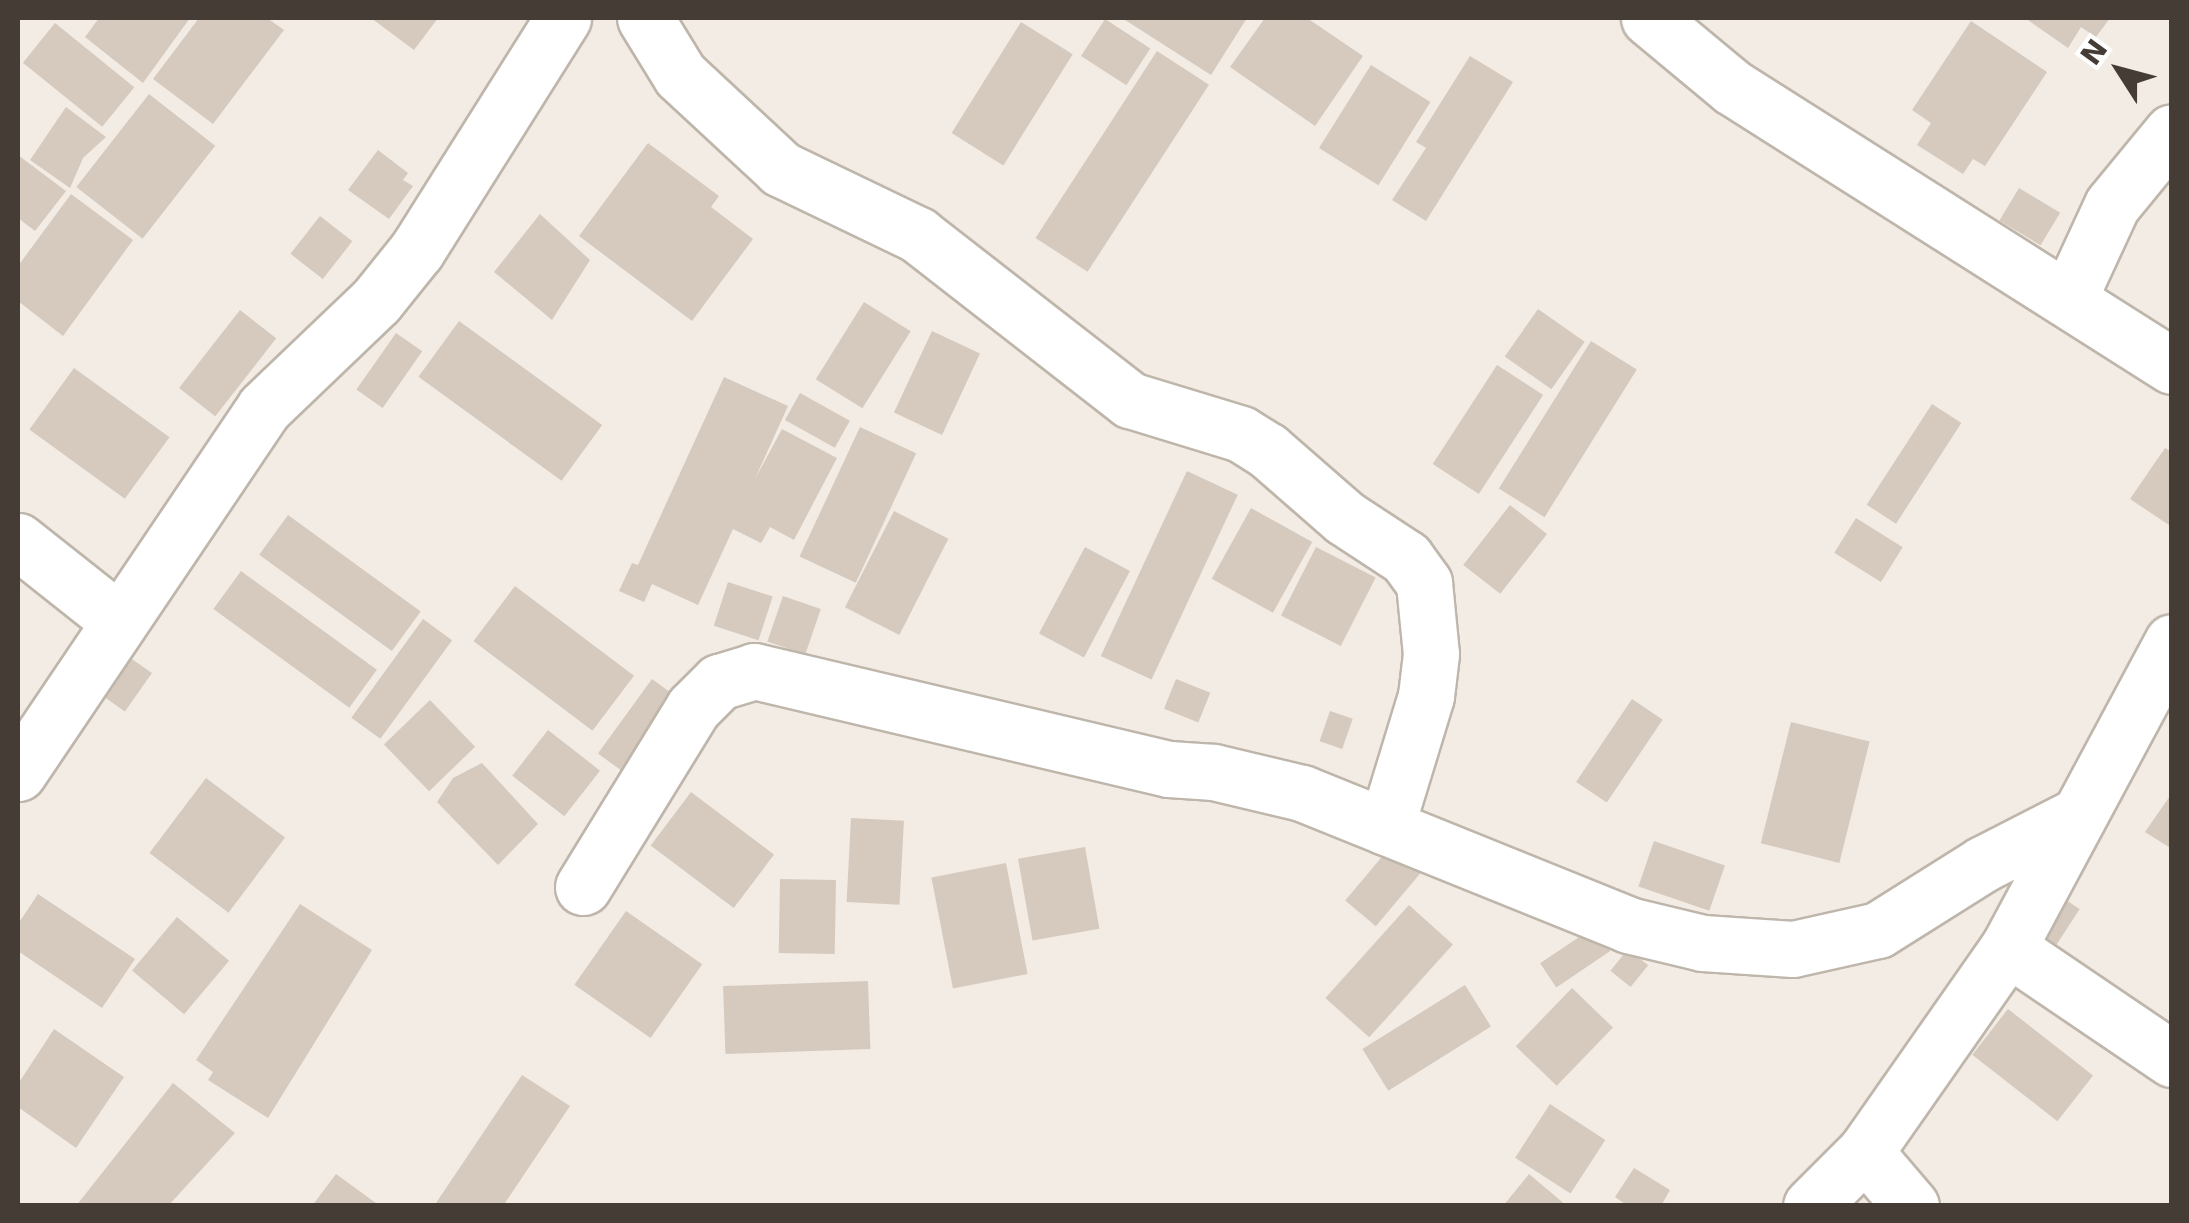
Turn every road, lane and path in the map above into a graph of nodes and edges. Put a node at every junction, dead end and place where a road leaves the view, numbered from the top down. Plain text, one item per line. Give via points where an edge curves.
1 (1648, 18) edge
2 (560, 22) edge
3 (649, 27) edge
4 (2172, 132) edge
5 (2069, 298) junction
6 (2172, 366) edge
7 (18, 541) edge
8 (119, 621) junction
9 (2172, 642) edge
10 (18, 773) edge
11 (2075, 816) junction
12 (1386, 827) junction
13 (584, 886) dead end
14 (2008, 948) junction
15 (2172, 1060) edge
16 (1865, 1152) junction
17 (1811, 1206) edge
18 (1911, 1206) edge

1 - 5 street via 1732,87
2 - 3 street
2 - 8 street via 417,250 376,301 264,408
3 - 12 street via 712,109 781,169 918,235 1130,400 1240,434 1267,450 1345,518 1406,558 1424,583 1430,654 1426,696
4 - 5 street via 2112,204
5 - 6 street
7 - 8 street
8 - 10 street
9 - 11 street
11 - 12 street via 1878,930 1794,949 1703,943 1628,925
11 - 14 street
12 - 13 street via 1302,793 1214,772 1169,769 754,671 720,682 693,708
14 - 15 street
14 - 16 street
16 - 17 street
16 - 18 street

